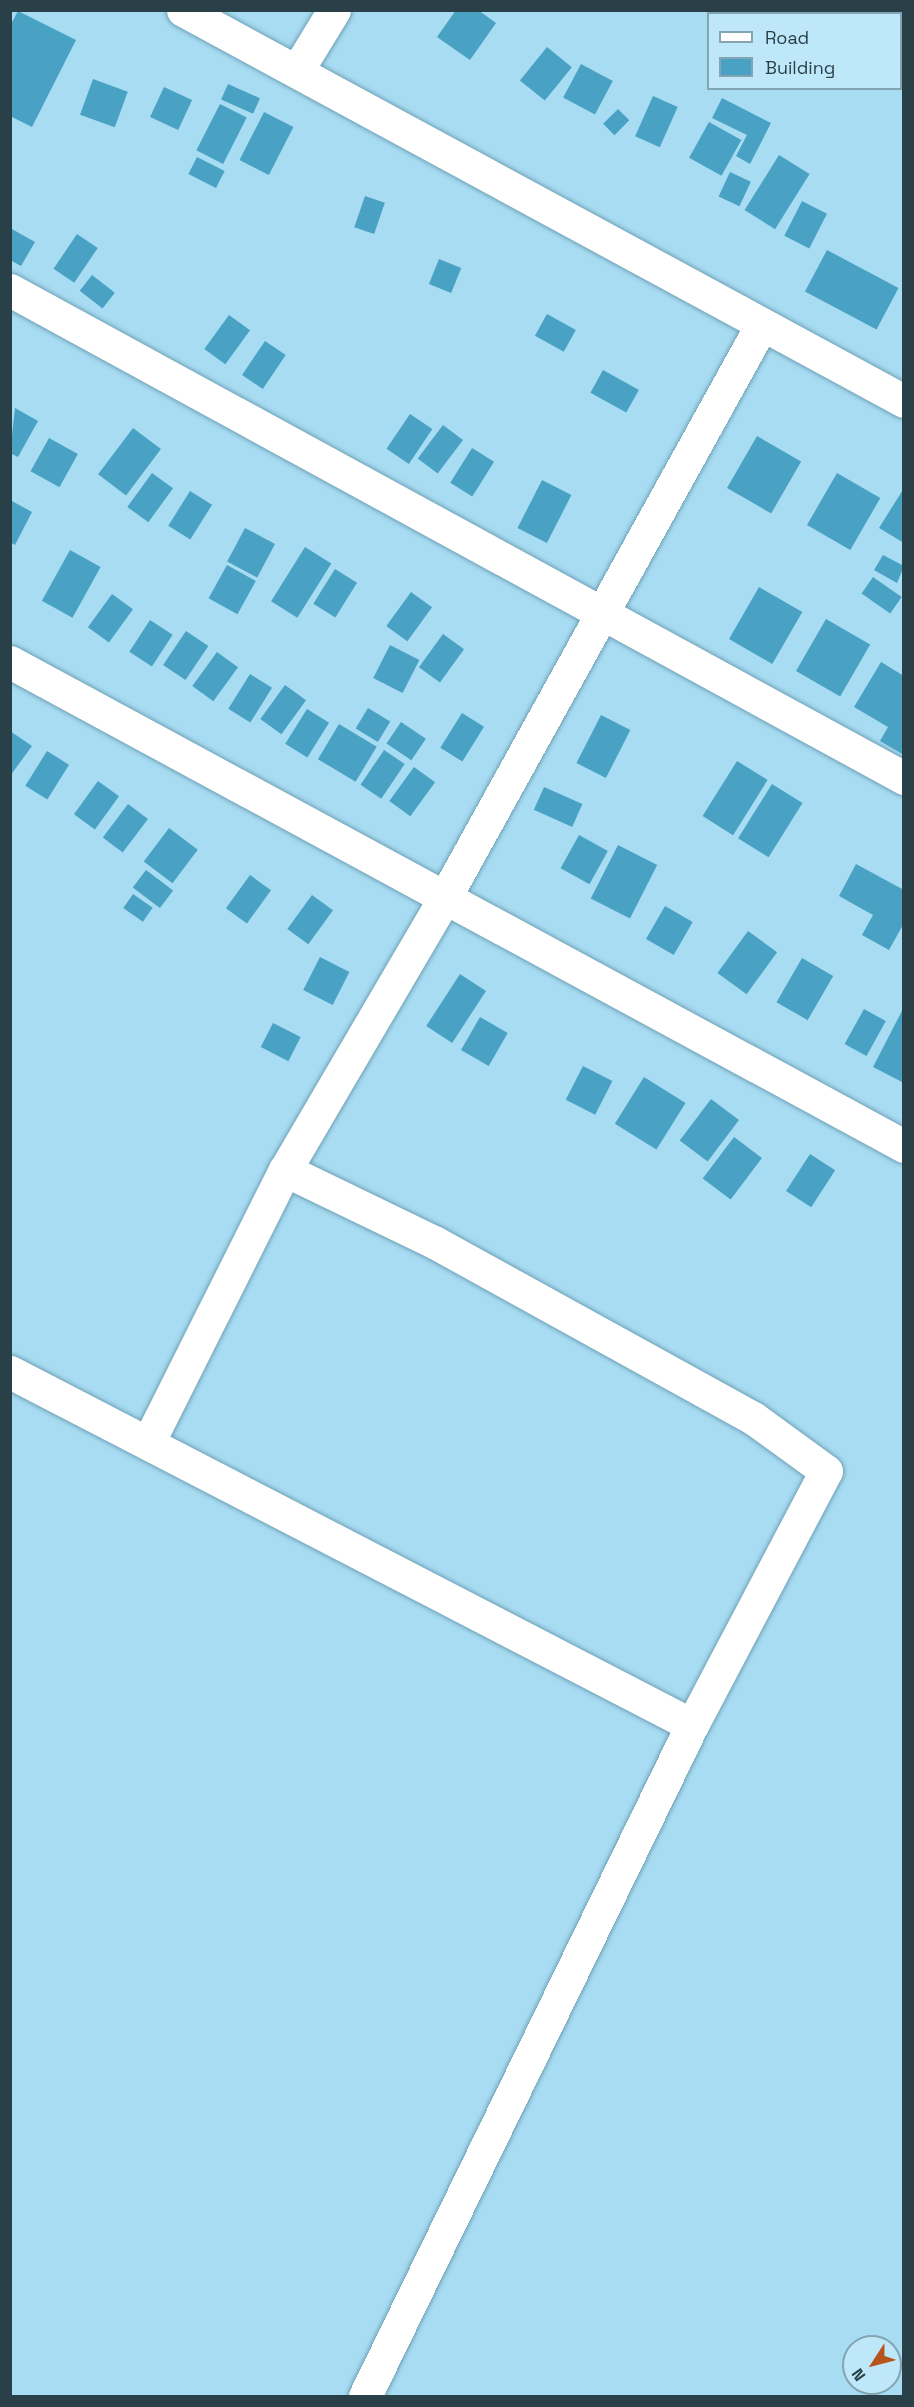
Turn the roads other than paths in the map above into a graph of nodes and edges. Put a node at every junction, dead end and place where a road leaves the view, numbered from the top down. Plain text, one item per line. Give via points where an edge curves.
1 (183, 10) edge
2 (334, 10) edge
3 (298, 69) junction
4 (10, 290) edge
5 (761, 326) junction
6 (903, 401) edge
7 (600, 612) junction
8 (10, 662) edge
9 (903, 778) edge
10 (445, 897) junction
11 (903, 1146) edge
12 (285, 1170) junction
13 (10, 1372) edge
14 (148, 1443) junction
15 (693, 1725) junction
16 (365, 2397) edge

1 - 3 street
2 - 3 street
3 - 5 street
4 - 7 street
5 - 6 street
5 - 7 street
7 - 9 street
7 - 10 street
8 - 10 street
10 - 11 street
10 - 12 street
12 - 14 street
12 - 15 street via 436,1244 742,1412 826,1471
13 - 14 street
14 - 15 street
15 - 16 street

